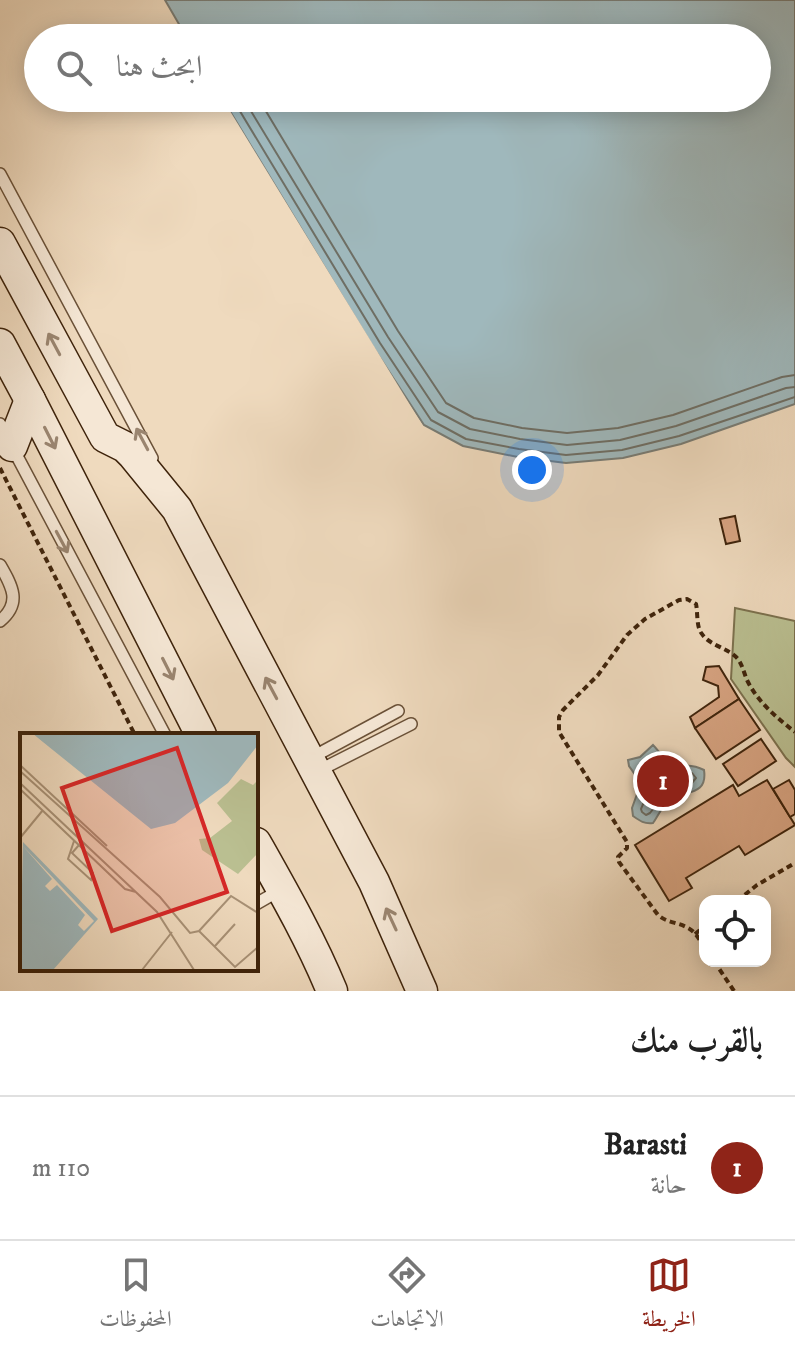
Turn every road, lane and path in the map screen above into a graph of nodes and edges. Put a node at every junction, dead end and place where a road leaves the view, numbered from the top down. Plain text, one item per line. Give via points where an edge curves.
1 (0, 174) edge
2 (0, 243) edge
3 (0, 344) edge
4 (30, 400) junction
5 (4, 446) edge
6 (177, 509) junction
7 (0, 565) edge
8 (0, 621) edge
9 (398, 711) dead end
10 (411, 724) dead end
11 (795, 732) edge
12 (134, 733) edge
13 (164, 733) edge
14 (200, 733) edge
15 (312, 766) junction
16 (258, 847) edge
17 (795, 863) edge
18 (282, 889) junction
19 (744, 895) edge
20 (258, 903) edge
21 (699, 931) edge
22 (695, 934) junction
23 (699, 940) edge
24 (718, 967) edge
25 (332, 991) edge
26 (422, 991) edge
27 (734, 991) edge

6 -> 1 lane
6 -> 2 street via 133,455 105,437
3 - 4 street
4 - 5 street
4 -> 14 street
5 - 12 path
5 -> 13 lane
15 -> 6 street
7 - 8 lane via 13,596 9,613
9 - 15 lane
10 - 15 lane
11 - 22 path via 762,702 735,655 702,635 696,604 687,599 645,619 627,635 559,717 559,732 627,842 619,862 658,915
26 -> 15 street via 374,882
16 - 18 street
17 - 19 path
18 - 20 lane
18 - 25 street
21 - 22 path
22 - 23 path
24 - 27 path

